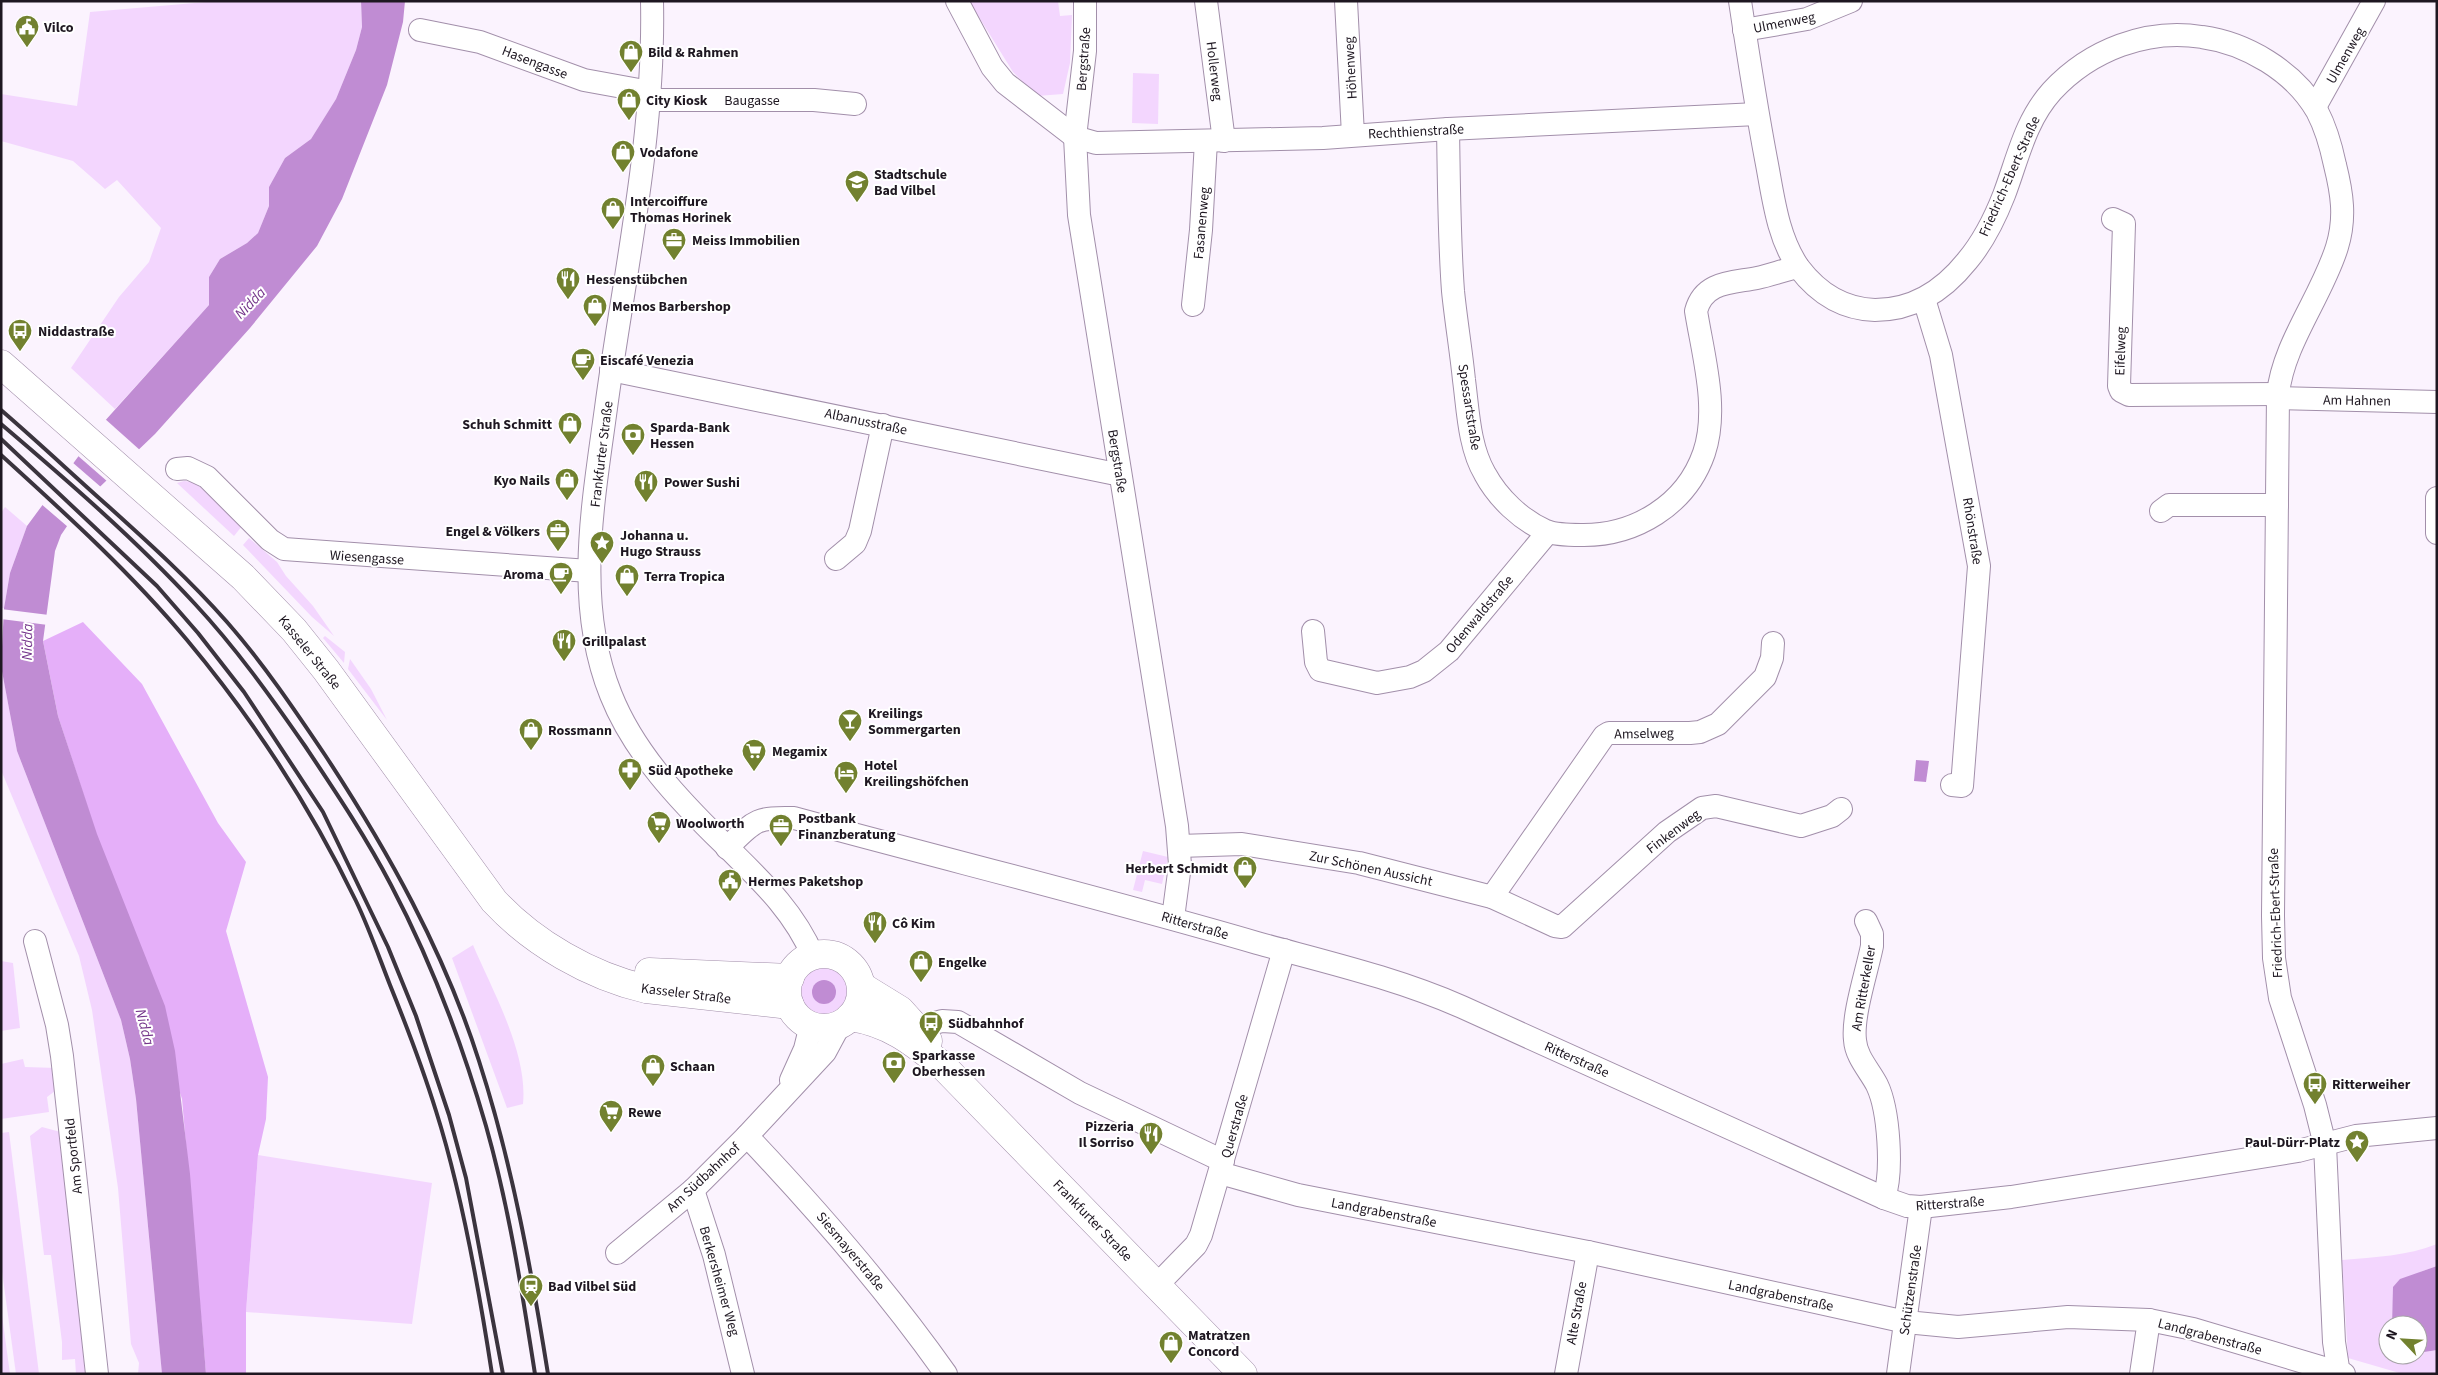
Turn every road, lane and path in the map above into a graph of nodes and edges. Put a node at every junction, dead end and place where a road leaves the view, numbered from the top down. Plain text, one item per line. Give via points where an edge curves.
1 (652, 1) edge
2 (956, 1) edge
3 (1085, 1) edge
4 (1206, 1) edge
5 (1346, 1) edge
6 (1740, 1) edge
7 (1851, 1) edge
8 (2374, 1) edge
9 (420, 30) dead end
10 (1744, 30) junction
11 (650, 96) junction
12 (855, 104) dead end
13 (2315, 108) junction
14 (1757, 114) junction
15 (1448, 129) junction
16 (1353, 135) junction
17 (1075, 137) junction
18 (1215, 141) junction
19 (2113, 219) dead end
20 (1798, 267) junction
21 (1924, 299) junction
22 (1193, 305) dead end
23 (1, 364) edge
24 (611, 370) junction
25 (2278, 396) junction
26 (2437, 402) edge
27 (883, 424) junction
28 (178, 469) dead end
29 (1120, 473) junction
30 (2437, 498) edge
31 (2276, 505) junction
32 (2161, 511) dead end
33 (1548, 532) junction
34 (2437, 533) edge
35 (836, 559) dead end
36 (589, 571) junction
37 (1313, 631) dead end
38 (1773, 643) dead end
39 (1952, 785) dead end
40 (1841, 809) dead end
41 (1179, 846) junction
42 (727, 848) junction
43 (1492, 898) junction
44 (1173, 918) junction
45 (1866, 922) dead end
46 (1556, 926) joint
47 (35, 941) dead end
48 (1284, 950) junction
49 (813, 956) junction
50 (586, 966) junction
51 (790, 978) junction
52 (861, 986) junction
53 (790, 1005) junction
54 (845, 1020) junction
55 (811, 1025) junction
56 (917, 1028) junction
57 (943, 1066) junction
58 (784, 1095) junction
59 (2437, 1128) edge
60 (747, 1136) junction
61 (2325, 1145) junction
62 (1222, 1167) junction
63 (693, 1190) junction
64 (1884, 1198) junction
65 (1921, 1207) junction
66 (1588, 1252) junction
67 (616, 1253) dead end
68 (1156, 1286) junction
69 (2149, 1320) junction
70 (1906, 1322) junction
71 (2341, 1373) edge
72 (97, 1374) edge
73 (743, 1374) edge
74 (946, 1374) edge
75 (1243, 1374) edge
76 (1566, 1374) edge
77 (1898, 1374) edge
78 (2141, 1374) edge

1 - 11 street, Frankfurter Straße
2 - 17 street via 992,67 1005,83
3 - 17 street, Bergstraße via 1085,51
4 - 18 street, Hollerweg
5 - 16 street, Höhenweg
6 - 10 street, Friedrich-Ebert-Straße
7 - 10 street, Ulmenweg via 1807,19
8 - 13 street, Ulmenweg
9 - 11 street, Hasengasse via 480,42 578,78
10 - 14 street, Friedrich-Ebert-Straße
11 - 12 street, Baugasse
11 - 24 street, Frankfurter Straße
13 - 21 street, Friedrich-Ebert-Straße via 2289,77 2262,58 2206,37 2168,34 2149,37 2095,57 2065,79 2042,104 2027,130 1987,231 1969,260 1950,280
13 - 25 street, Friedrich-Ebert-Straße via 2327,133 2336,166 2343,220 2326,277 2288,353
14 - 15 street, Rechthienstraße
14 - 20 street, Friedrich-Ebert-Straße via 1779,223
15 - 16 street, Rechthienstraße
15 - 33 street, Spessartstraße via 1453,292 1473,441 1484,473 1502,498 1520,515
16 - 18 street, Rechthienstraße
17 - 18 street, Rechthienstraße via 1096,143
17 - 29 street, Bergstraße via 1079,215
18 - 22 street, Fasanenweg
19 - 25 street, Eifelweg via 2124,224 2121,391 2130,395
20 - 21 street, Friedrich-Ebert-Straße via 1831,298 1855,308 1894,308
20 - 33 street, Spessartstraße via 1724,283 1707,291 1698,304 1696,311 1710,412 1704,452 1681,492 1652,518 1617,532 1593,536
21 - 39 street, Rhönstraße via 1941,355 1979,566 1962,786
23 - 50 main road, Kasseler Straße via 243,578 294,630 494,901 536,939
24 - 27 street, Albanusstraße
24 - 36 street, Frankfurter Straße via 596,477
25 - 26 street, Am Hahnen
25 - 31 street, Friedrich-Ebert-Straße
27 - 29 street, Albanusstraße
27 - 35 street via 860,532 854,543
28 - 36 street, Wiesengasse via 188,468 207,476 270,540 289,550
29 - 41 street, Bergstraße
30 - 34 street
31 - 32 street via 2169,505
31 - 61 street, Friedrich-Ebert-Straße via 2274,958 2283,1013
33 - 37 street, Odenwaldstraße via 1449,651 1410,677 1377,683 1320,670 1316,662
36 - 42 street, Frankfurter Straße via 596,648 611,696 641,751
38 - 43 street, Amselweg via 1765,677 1718,724 1700,732 1609,733 1604,736
40 - 46 street, Finkenweg via 1832,816 1802,826 1706,806 1659,838 1565,924
41 - 43 street, Zur Schönen Aussicht via 1242,844 1321,856 1405,874
41 - 44 street, Bergstraße via 1180,865
42 - 44 street, Ritterstraße via 755,821 771,817 794,818
42 - 49 street, Frankfurter Straße via 778,898 796,922
43 - 46 street, Zur Schönen Aussicht
44 - 48 street, Ritterstraße
45 - 64 street, Am Ritterkeller via 1871,929 1872,946 1854,1038 1883,1103 1890,1167
47 - 72 street, Am Sportfeld via 62,1056
48 - 62 street, Querstraße
48 - 64 street, Ritterstraße via 1435,995
49 - 51 main road via 801,962
49 - 52 main road, Frankfurter Straße via 827,954 843,959 855,970
50 - 51 main road, Kasseler Straße via 671,974
50 - 53 main road, Kasseler Straße via 604,977 646,989
51 - 53 main road
52 - 54 main road via 859,1002
52 - 56 main road, Frankfurter Straße via 900,1010
53 - 55 main road via 799,1018
54 - 55 main road, Frankfurter Straße via 826,1028
54 - 57 main road, Frankfurter Straße via 866,1020 907,1037
54 - 58 street, Am Südbahnhof via 825,1052
55 - 58 street, Am Südbahnhof via 805,1049
56 - 57 main road, Frankfurter Straße via 931,1044
56 - 62 street, Landgrabenstraße via 942,1021 958,1022 1080,1093
57 - 68 main road, Frankfurter Straße
58 - 60 street, Am Südbahnhof
59 - 61 street, Ritterstraße via 2356,1136
60 - 63 street, Am Südbahnhof
60 - 74 street, Siesmayerstraße via 828,1224 914,1327
61 - 65 street, Ritterstraße via 2011,1197
61 - 71 street, Friedrich-Ebert-Straße via 2334,1342
62 - 66 street, Landgrabenstraße via 1298,1195
62 - 68 street, Querstraße via 1199,1241
63 - 67 street, Am Südbahnhof
63 - 73 street, Berkersheimer Weg via 714,1254
64 - 65 street, Ritterstraße
65 - 70 street, Schützenstraße
66 - 70 street, Landgrabenstraße
66 - 76 street, Alte Straße
68 - 75 main road, Frankfurter Straße
69 - 70 street, Landgrabenstraße via 2068,1317 1958,1327
69 - 71 street, Landgrabenstraße via 2193,1329
69 - 78 street
70 - 77 street, Schützenstraße

